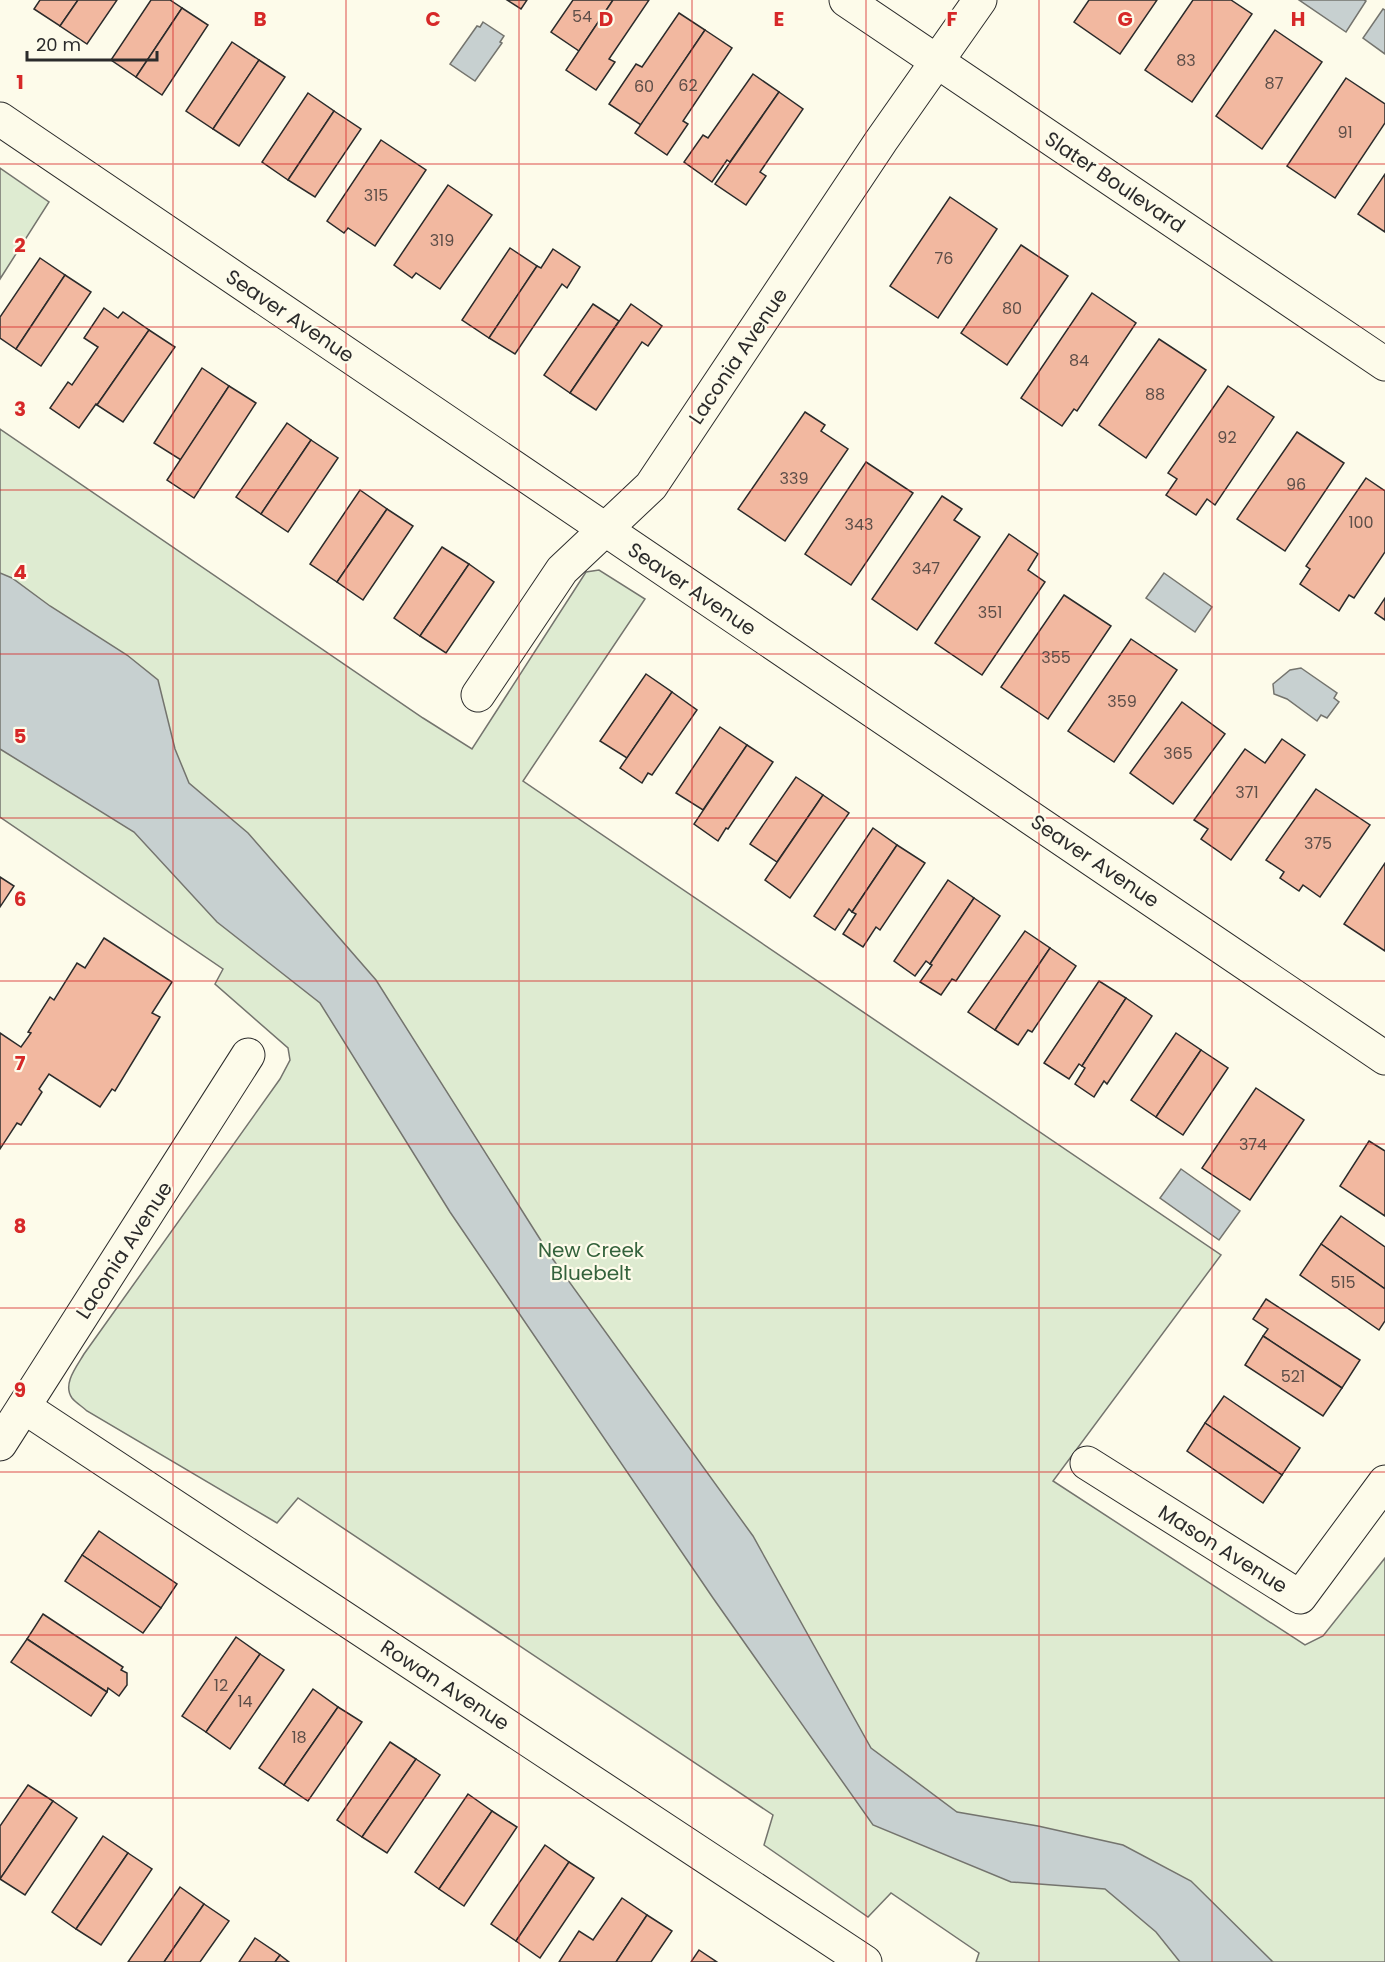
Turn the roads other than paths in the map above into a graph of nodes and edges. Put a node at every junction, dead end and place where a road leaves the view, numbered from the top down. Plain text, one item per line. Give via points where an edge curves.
1 (846, 0) edge
2 (980, 0) edge
3 (937, 62) junction
4 (0, 119) edge
5 (1385, 364) edge
6 (604, 530) junction
7 (478, 695) dead end
8 (248, 1055) dead end
9 (1385, 1058) edge
10 (24, 1407) junction
11 (0, 1444) edge
12 (1087, 1464) dead end
13 (1385, 1482) edge
14 (865, 1962) edge

1 - 3 street, Slater Boulevard
2 - 3 street, Laconia Avenue
3 - 5 street, Slater Boulevard
3 - 6 street, Laconia Avenue via 651,486
4 - 6 street, Seaver Avenue
6 - 7 street, Laconia Avenue via 562,570
6 - 9 street, Seaver Avenue
8 - 10 street, Laconia Avenue
10 - 11 street, Laconia Avenue
10 - 14 street, Rowan Avenue
12 - 13 street, Mason Avenue via 1300,1597

